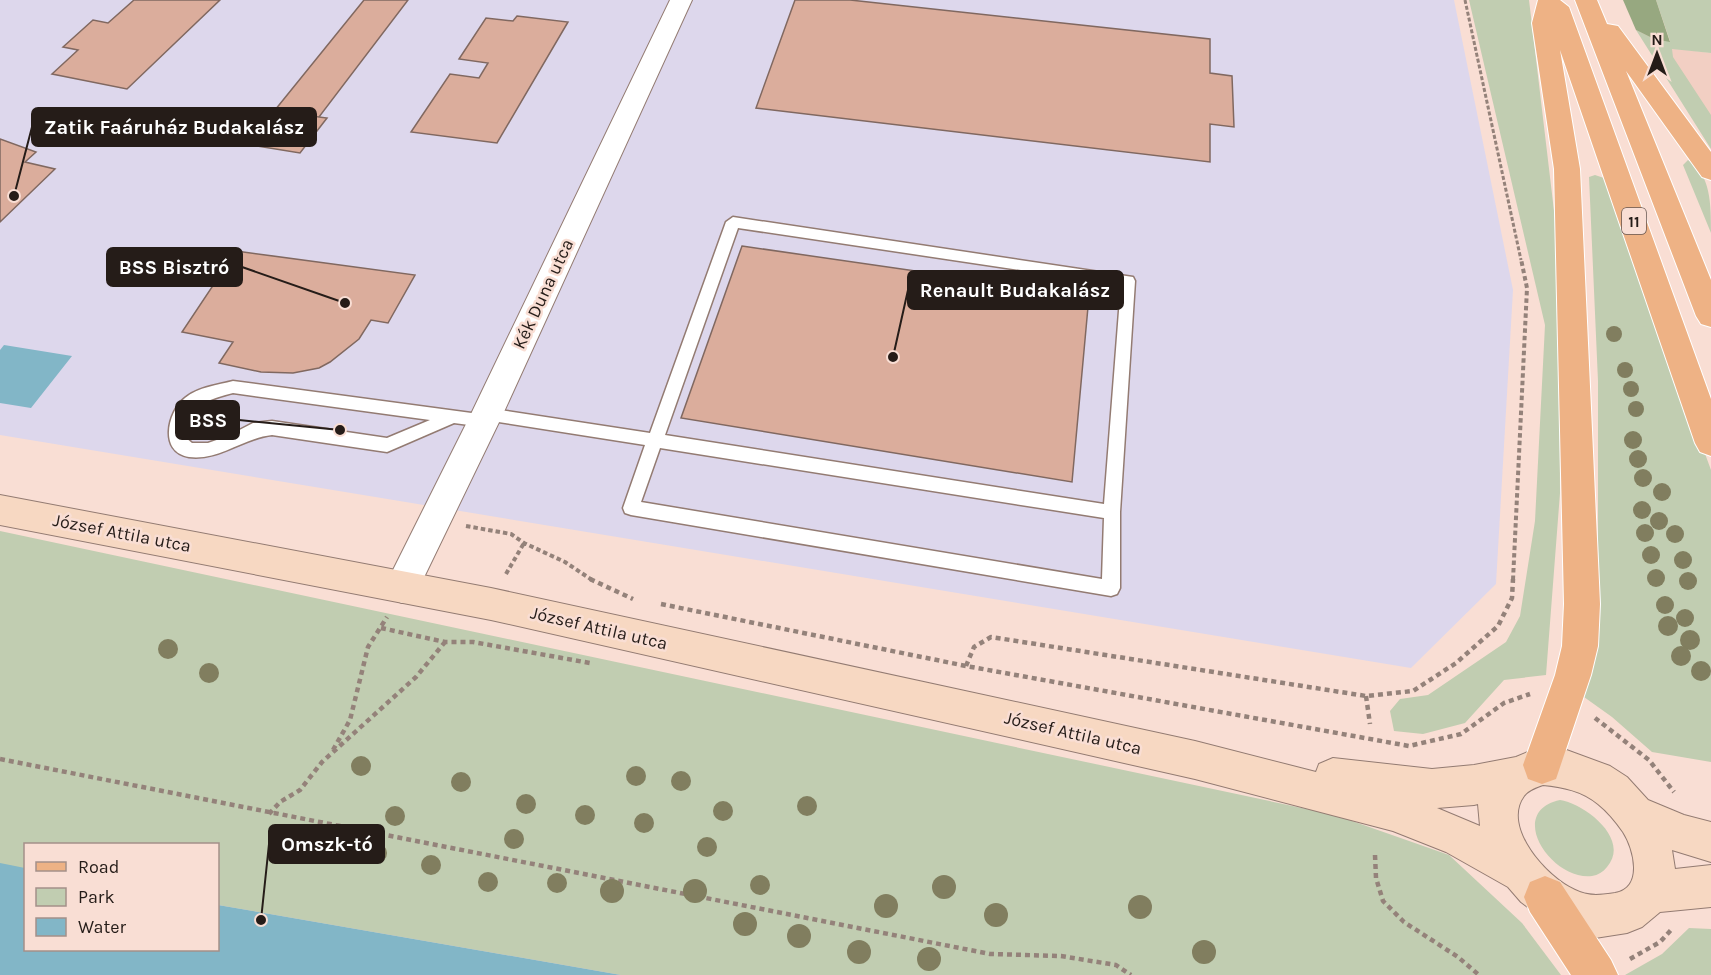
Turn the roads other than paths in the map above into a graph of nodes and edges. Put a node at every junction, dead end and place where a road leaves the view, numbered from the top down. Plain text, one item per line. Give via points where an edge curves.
1 (681, 0) edge
2 (1549, 0) edge
3 (1555, 0) edge
4 (1587, 0) edge
5 (1711, 171) edge
6 (1711, 316) edge
7 (453, 417) junction
8 (486, 418) junction
9 (656, 440) junction
10 (1711, 443) edge
11 (0, 510) edge
12 (1112, 512) junction
13 (402, 587) junction
14 (1194, 760) junction
15 (1528, 770) junction
16 (1635, 814) junction
17 (1710, 842) edge
18 (1532, 884) junction
19 (1711, 886) edge
20 (1650, 892) junction
21 (1593, 970) edge

1 - 8 street, Kék Duna utca
2 - 15 main road via 1544,23 1567,169 1580,646 1564,699
3 - 10 main road, 11
4 - 5 main road
4 - 6 main road, 11
7 - 7 lane via 233,387 192,401 181,413 177,427 178,440 188,450 208,450 253,430 272,428 387,445
7 - 8 lane
8 - 9 lane
8 - 13 street, Kék Duna utca
9 - 12 lane
9 - 12 lane via 632,508 1111,588
9 - 12 lane via 733,222 1128,280
11 - 13 main road, József Attila utca
13 - 14 main road, József Attila utca
14 - 15 main road, József Attila utca via 1432,789 1474,785
14 - 18 main road, József Attila utca via 1393,812 1459,837
15 - 16 main road via 1566,767 1591,776 1615,792
15 - 18 main road via 1504,786 1497,816 1504,844
16 - 17 main road
16 - 20 main road via 1654,855
18 - 20 main road via 1570,911 1596,918 1618,916 1637,908
18 - 21 main road
19 - 20 main road

